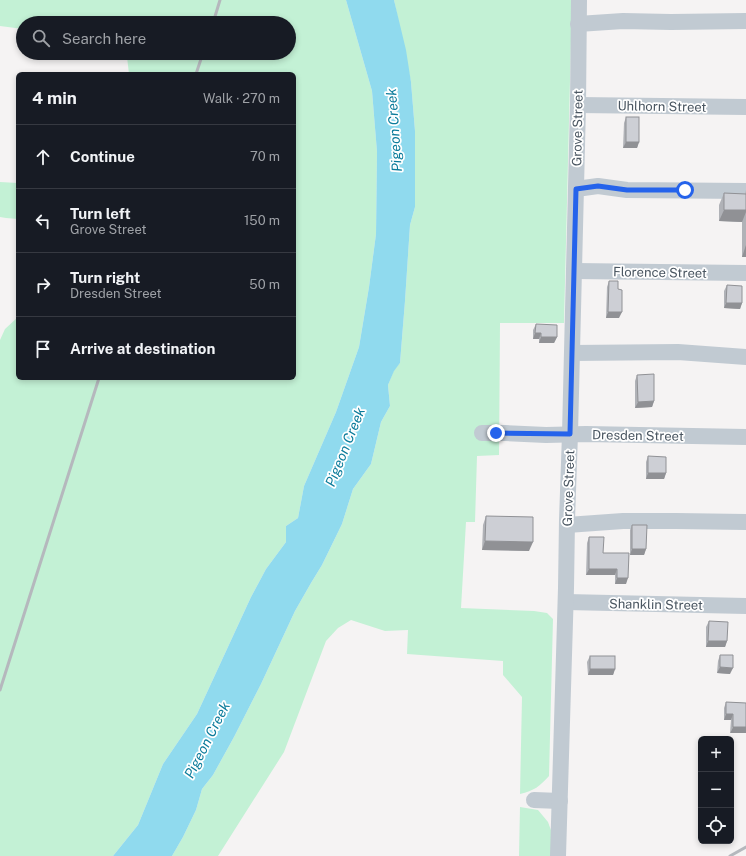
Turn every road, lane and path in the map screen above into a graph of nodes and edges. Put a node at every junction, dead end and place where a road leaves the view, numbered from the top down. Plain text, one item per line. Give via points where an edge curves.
1 (579, 0) edge
2 (746, 21) edge
3 (578, 24) junction
4 (578, 105) junction
5 (746, 107) edge
6 (576, 189) junction
7 (746, 191) edge
8 (574, 271) junction
9 (746, 273) edge
10 (572, 353) junction
11 (746, 356) edge
12 (482, 433) dead end
13 (570, 434) junction
14 (746, 438) edge
15 (746, 522) edge
16 (567, 525) junction
17 (566, 602) junction
18 (746, 606) edge
19 (534, 800) dead end
20 (560, 801) junction
21 (558, 856) edge

1 - 3 street, Grove Street
2 - 3 street via 623,21
3 - 4 street, Grove Street
4 - 5 street, Uhlhorn Street
4 - 6 street, Grove Street
6 - 7 street via 598,186 627,190
6 - 8 street, Grove Street
8 - 9 street, Florence Street
8 - 10 street, Grove Street
10 - 11 street via 678,352
10 - 13 street, Grove Street
12 - 13 street, Dresden Street
13 - 14 street, Dresden Street
13 - 16 street, Grove Street
15 - 16 street via 623,521
16 - 17 street, Grove Street
17 - 18 street, Shanklin Street
17 - 20 street, Grove Street
19 - 20 street
20 - 21 street, Grove Street

